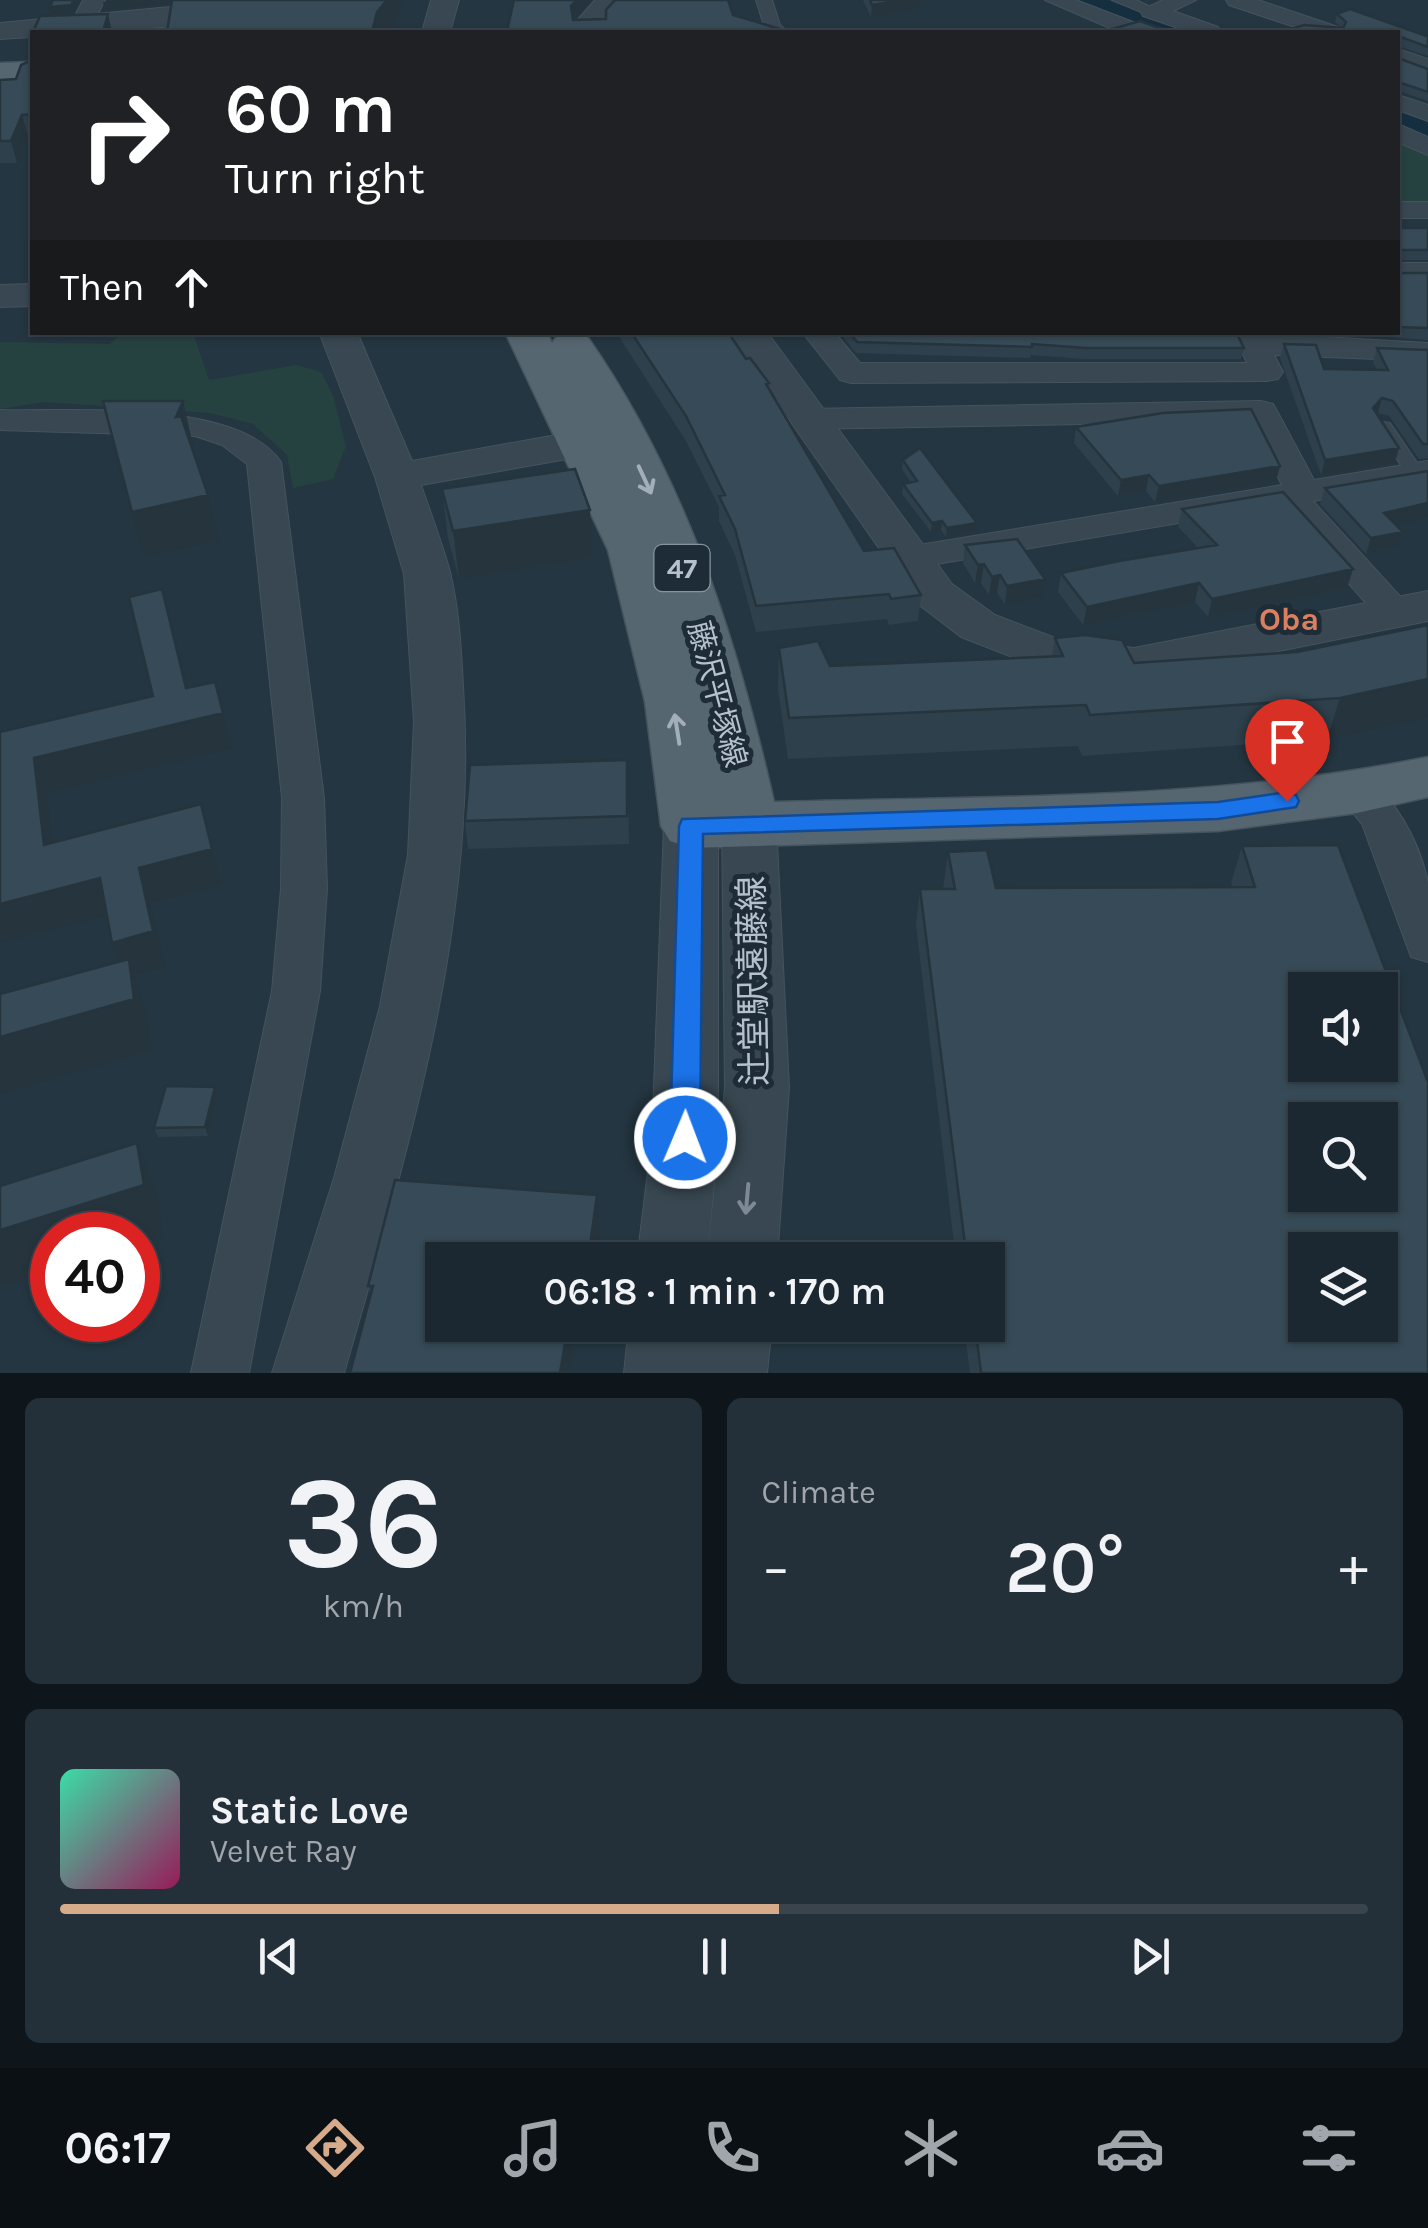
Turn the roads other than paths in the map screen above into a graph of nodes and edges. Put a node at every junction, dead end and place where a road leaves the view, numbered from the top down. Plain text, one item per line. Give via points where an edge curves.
1 (286, 0) edge
2 (445, 0) edge
3 (610, 0) edge
4 (764, 0) edge
5 (1056, 0) edge
6 (1120, 0) edge
7 (1186, 0) edge
8 (1237, 0) edge
9 (1151, 11) junction
10 (88, 12) edge
11 (437, 30) edge
12 (590, 30) edge
13 (776, 30) edge
14 (1133, 30) edge
15 (1204, 30) edge
16 (1324, 30) edge
17 (1, 34) edge
18 (1400, 57) edge
19 (1428, 67) edge
20 (30, 72) edge
21 (0, 73) edge
22 (1400, 133) edge
23 (1428, 147) edge
24 (1400, 210) edge
25 (1428, 210) edge
26 (1400, 272) edge
27 (1428, 272) edge
28 (30, 295) edge
29 (0, 296) edge
30 (339, 335) edge
31 (749, 335) edge
32 (820, 335) edge
33 (554, 336) edge
34 (1251, 338) edge
35 (1428, 352) edge
36 (806, 419) junction
37 (0, 420) edge
38 (1380, 422) edge
39 (584, 443) junction
40 (1422, 472) edge
41 (397, 476) junction
42 (1296, 493) junction
43 (907, 558) junction
44 (1411, 609) edge
45 (1428, 777) edge
46 (1356, 792) junction
47 (720, 824) junction
48 (1428, 944) edge
49 (674, 1242) edge
50 (744, 1242) edge
51 (663, 1342) edge
52 (734, 1342) edge
53 (220, 1373) edge
54 (308, 1373) edge
55 (660, 1373) edge
56 (731, 1373) edge

1 - 10 street via 232,11
2 - 11 street
3 - 12 street
4 - 13 street
5 - 14 street
6 - 9 street
7 - 9 street
8 - 16 street
9 - 15 street
10 - 17 street
18 - 19 street
20 - 21 main road
22 - 23 street
24 - 25 street
26 - 27 street
28 - 29 street
30 - 41 street
31 - 36 street
32 - 34 street via 851,372 1267,372
33 - 39 main road, 藤沢平塚線 / 47
33 -> 47 main road, 藤沢平塚線 / 47 via 626,438 674,543 722,698
34 - 35 street
36 - 42 street via 1261,411
36 - 43 street
37 - 53 street via 196,426 248,445 264,462 301,778 304,889 296,991
38 - 40 lane
39 - 41 street
47 -> 39 main road, 藤沢平塚線 / 47 via 672,702 634,550
40 - 42 street
41 - 54 street via 427,574 436,643 436,855 410,1006
42 - 43 street
42 - 44 street
43 - 44 street via 935,594 978,626 1050,654 1134,664
45 - 46 main road
46 - 47 main road via 1218,810
46 - 48 street via 1381,818
47 - 49 street, 辻堂駅遠藤線
47 -> 50 street, 辻堂駅遠藤線 via 757,1088
51 - 55 street
52 - 56 street

